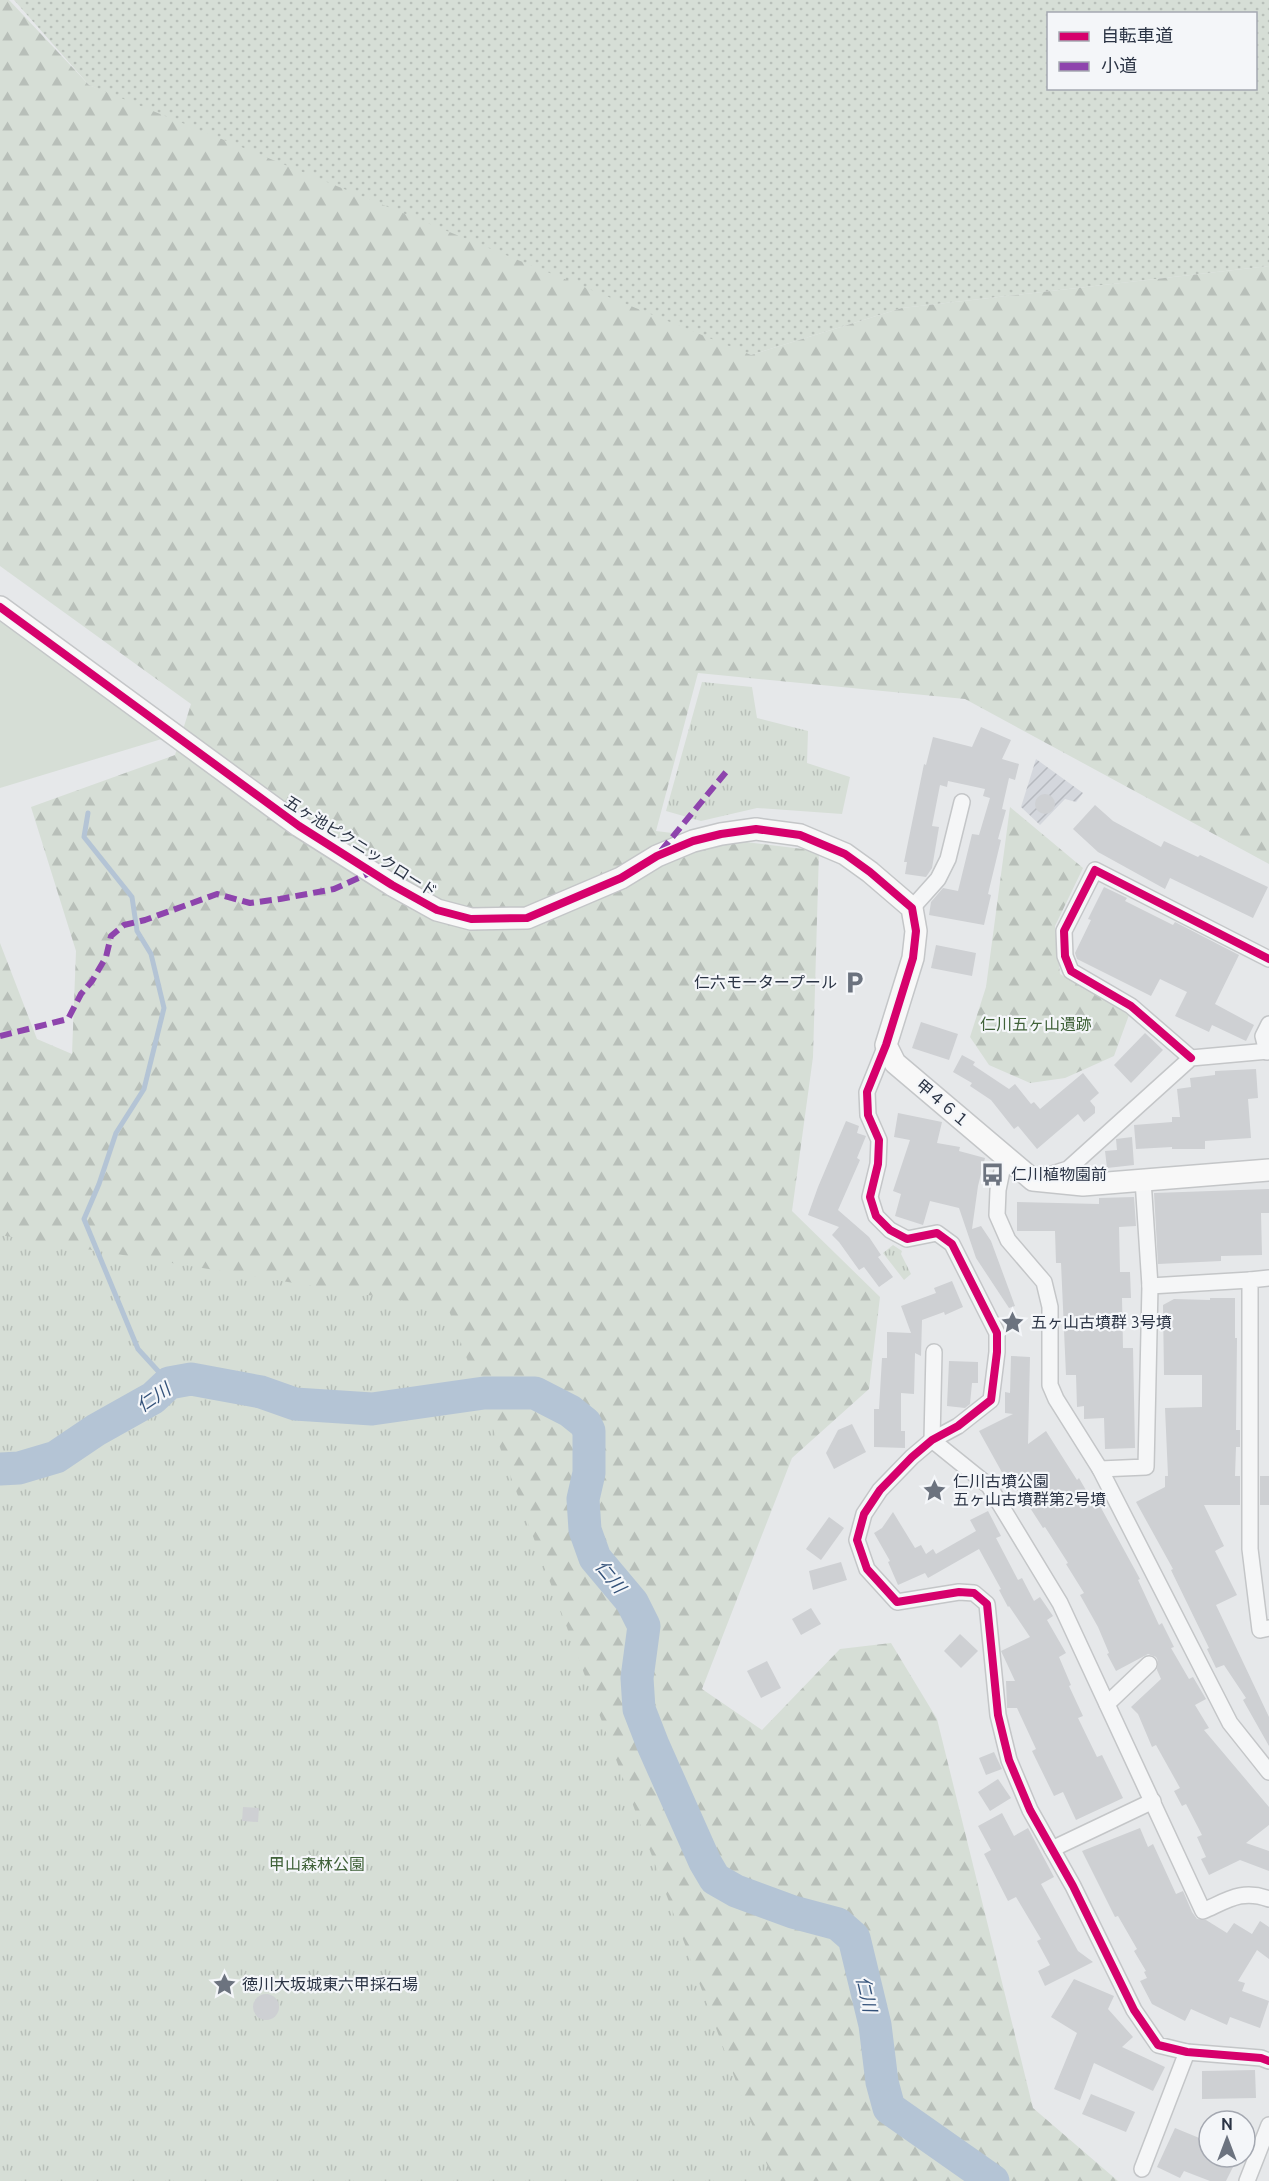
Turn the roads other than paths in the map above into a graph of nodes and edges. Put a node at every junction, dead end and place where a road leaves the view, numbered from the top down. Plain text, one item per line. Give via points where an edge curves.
1 (0, 607) edge
2 (962, 802) dead end
3 (912, 908) junction
4 (1269, 959) edge
5 (1269, 1024) edge
6 (886, 1045) junction
7 (1268, 1051) edge
8 (1191, 1058) junction
9 (1005, 1156) junction
10 (1269, 1170) edge
11 (1033, 1180) junction
12 (1143, 1180) junction
13 (1269, 1278) edge
14 (1250, 1280) junction
15 (1150, 1286) junction
16 (934, 1352) dead end
17 (932, 1440) junction
18 (1100, 1468) junction
19 (1269, 1628) edge
20 (1149, 1664) dead end
21 (1107, 1704) junction
22 (1269, 1772) edge
23 (1153, 1801) junction
24 (1052, 1849) junction
25 (1269, 1899) edge
26 (1187, 2052) junction
27 (1269, 2061) edge
28 (1269, 2125) edge
29 (1142, 2169) dead end
30 (1246, 2181) edge

1 - 3 street, 五ヶ池ピクニックロード via 299,826 437,910 471,920 527,918 621,878 657,856 693,841 756,829 800,835 845,854
2 - 3 street via 939,879
3 - 6 street via 916,932 913,958
4 - 8 street via 1095,870 1064,932 1065,956 1071,971 1131,1006
5 - 7 street via 1263,1036
6 - 9 street, 甲４６１ via 895,1063
6 - 17 street via 867,1092 868,1115 879,1140 870,1197 876,1216 907,1239 937,1233 952,1244 997,1333 991,1400 958,1426
7 - 8 street
8 - 11 street via 1068,1169
9 - 11 street, 甲４６１
9 - 18 street via 997,1215 1008,1240 1044,1282 1050,1307 1050,1385
10 - 12 street
11 - 12 street via 1083,1185
12 - 15 street
13 - 14 street
14 - 15 street
14 - 19 street via 1250,1549 1260,1630
15 - 18 street via 1146,1467
16 - 17 street
17 - 21 street via 989,1486 1060,1602
17 - 24 street via 880,1490 864,1514 857,1540 867,1569 897,1602 959,1592 974,1593 987,1604 998,1715 1009,1760
18 - 22 street via 1230,1723
20 - 21 street
21 - 23 street
23 - 24 street
23 - 25 street via 1203,1911 1243,1894
24 - 26 street via 1134,2010 1158,2045
26 - 27 street
26 - 29 street
28 - 30 street

